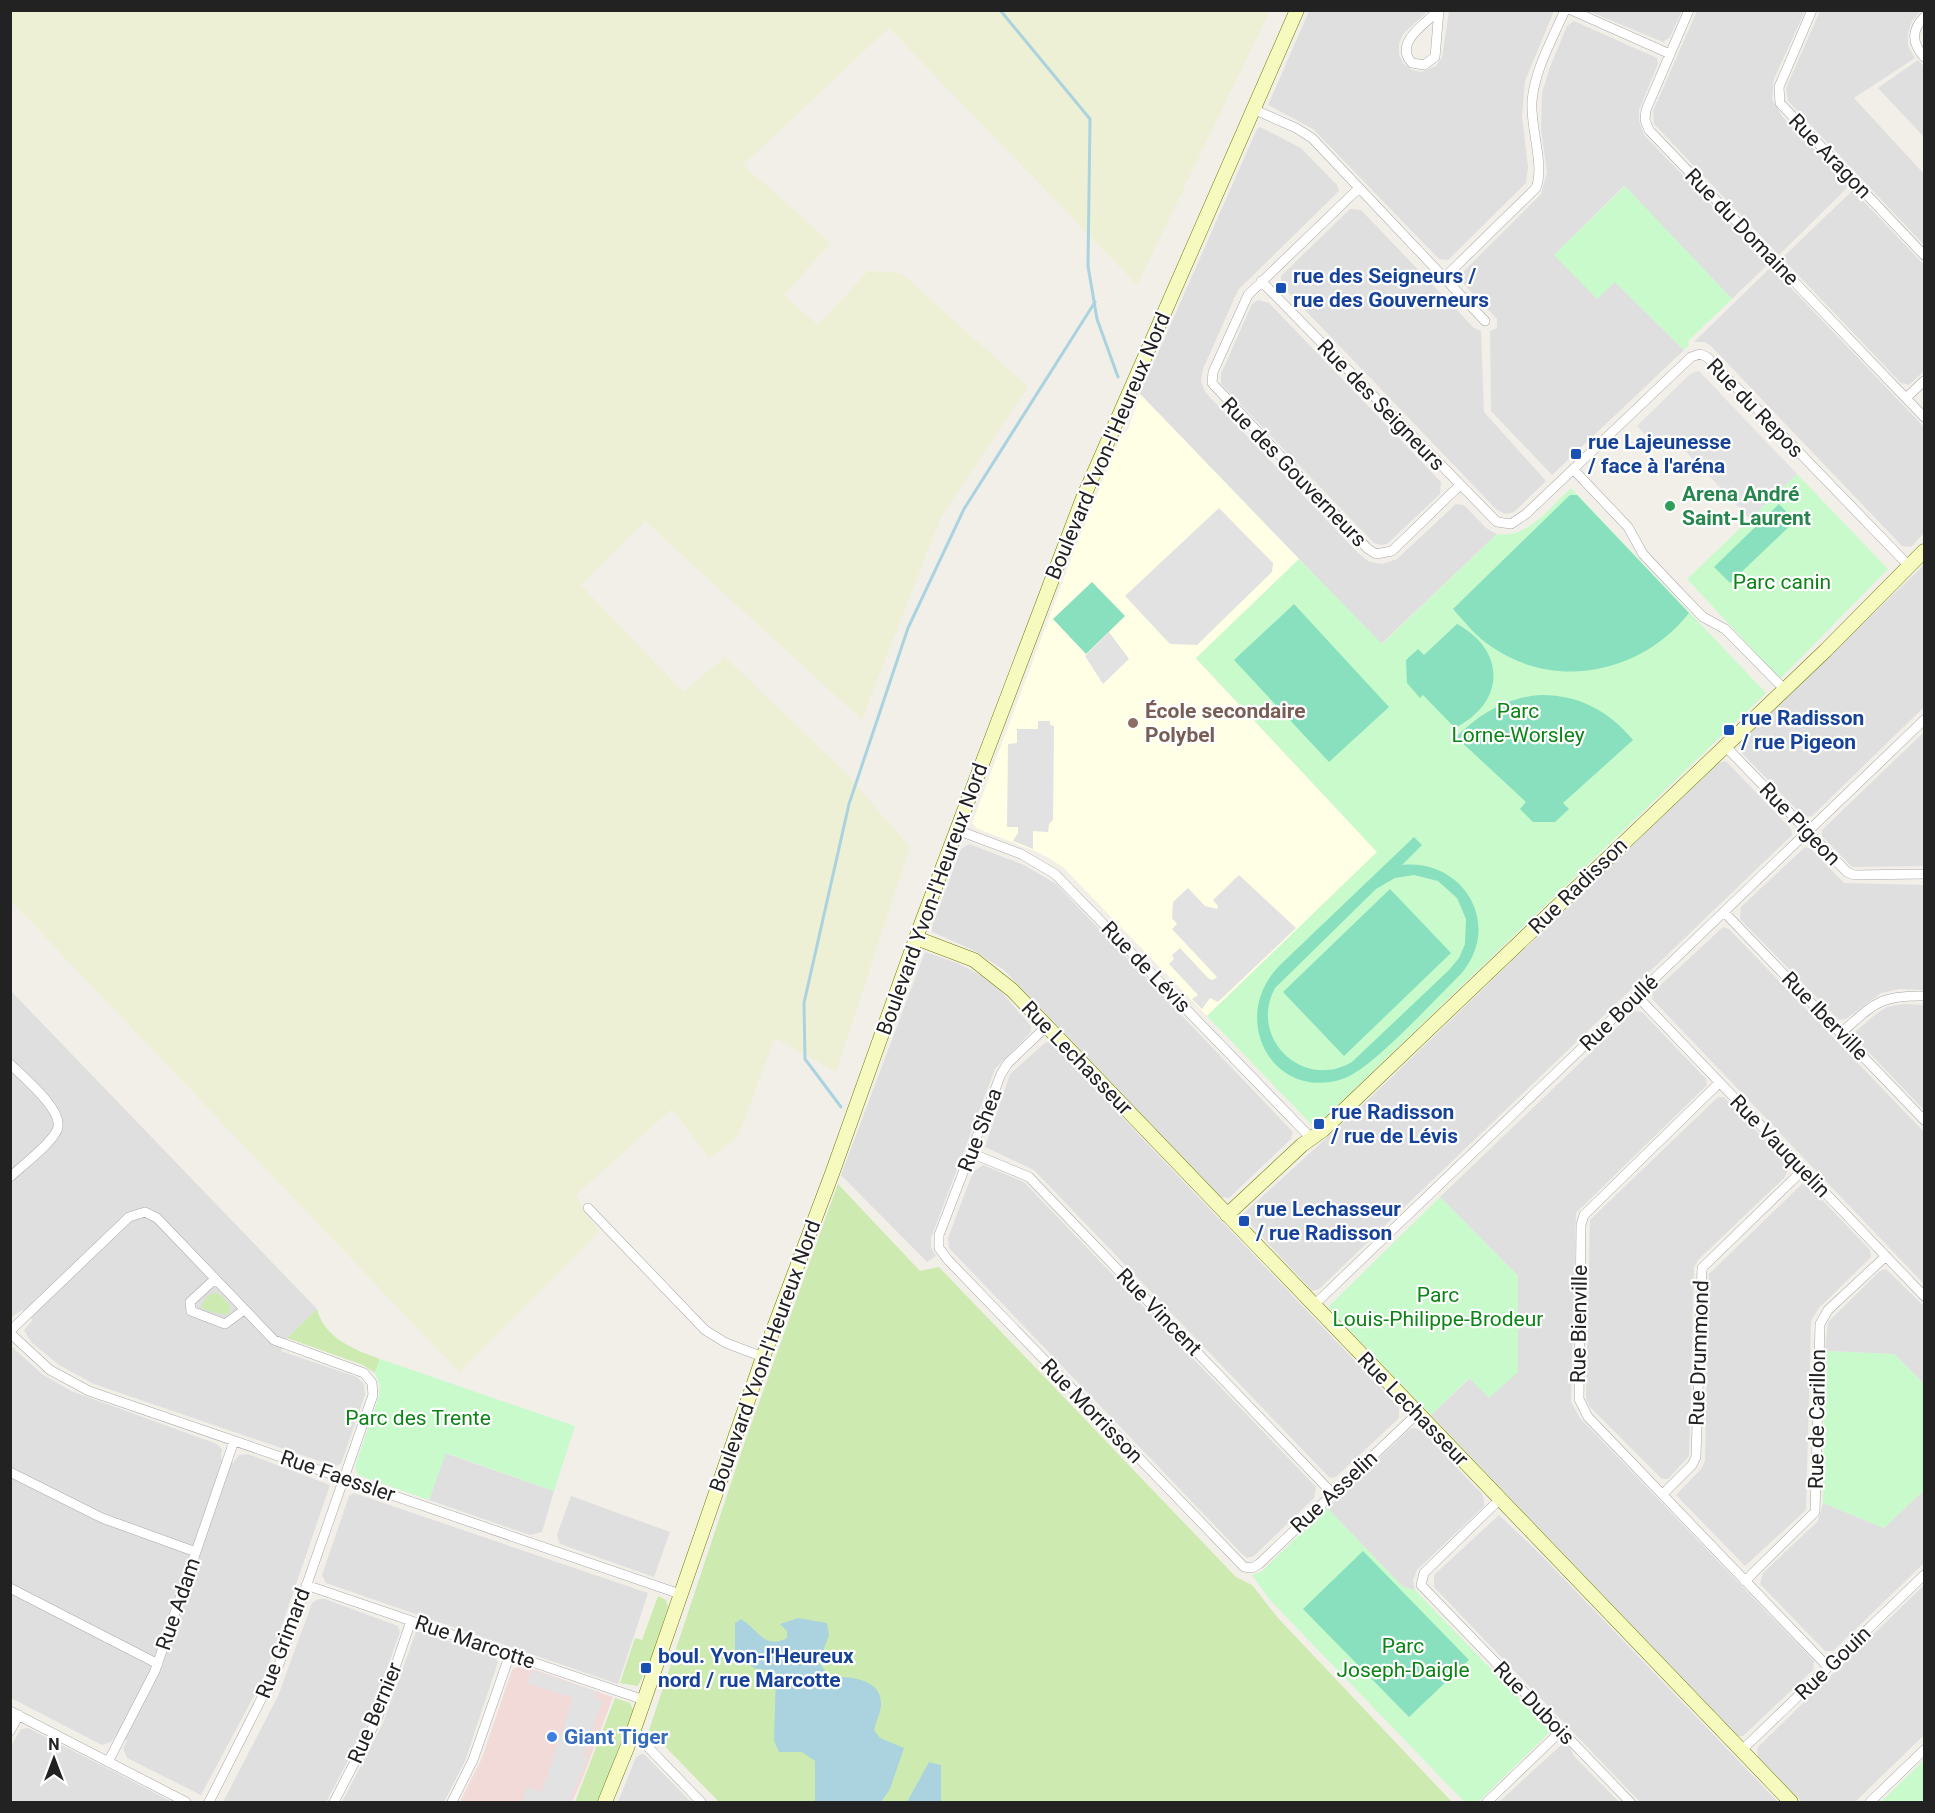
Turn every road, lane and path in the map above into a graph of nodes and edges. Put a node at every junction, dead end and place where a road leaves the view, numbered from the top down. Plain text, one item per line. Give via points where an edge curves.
1 (1297, 10) edge
2 (1439, 10) edge
3 (1565, 10) edge
4 (1571, 10) edge
5 (1689, 10) edge
6 (1812, 10) edge
7 (1924, 17) edge
8 (1670, 54) junction
9 (1924, 57) edge
10 (1253, 109) junction
11 (1359, 188) junction
12 (1924, 255) edge
13 (1444, 278) junction
14 (1261, 281) junction
15 (1485, 321) dead end
16 (1924, 381) edge
17 (1906, 398) junction
18 (1924, 417) edge
19 (1573, 469) junction
20 (1459, 486) junction
21 (1924, 552) edge
22 (1910, 566) junction
23 (1784, 689) junction
24 (1924, 720) edge
25 (1725, 746) junction
26 (957, 830) junction
27 (1808, 832) junction
28 (1924, 874) edge
29 (1724, 912) junction
30 (916, 938) junction
31 (1636, 996) junction
32 (1924, 996) edge
33 (1047, 1026) junction
34 (1841, 1033) junction
35 (10, 1064) edge
36 (1719, 1083) junction
37 (1924, 1120) edge
38 (1311, 1138) junction
39 (971, 1153) junction
40 (1803, 1170) junction
41 (10, 1177) edge
42 (588, 1209) dead end
43 (1227, 1215) junction
44 (939, 1248) joint
45 (1886, 1256) junction
46 (214, 1279) junction
47 (1924, 1296) edge
48 (1314, 1305) junction
49 (244, 1310) junction
50 (10, 1332) edge
51 (763, 1357) junction
52 (1417, 1414) junction
53 (234, 1441) junction
54 (10, 1472) edge
55 (343, 1478) junction
56 (1332, 1494) junction
57 (1663, 1494) junction
58 (1500, 1499) junction
59 (196, 1552) junction
60 (1249, 1568) joint
61 (1924, 1575) edge
62 (1745, 1581) junction
63 (306, 1585) junction
64 (10, 1588) edge
65 (680, 1594) junction
66 (411, 1621) junction
67 (510, 1654) junction
68 (158, 1664) junction
69 (1828, 1667) junction
70 (644, 1700) junction
71 (15, 1713) edge
72 (10, 1731) edge
73 (1561, 1731) junction
74 (631, 1738) junction
75 (1924, 1750) edge
76 (1741, 1751) junction
77 (108, 1762) junction
78 (186, 1803) edge
79 (209, 1803) edge
80 (334, 1803) edge
81 (452, 1803) edge
82 (605, 1803) edge
83 (701, 1803) edge
84 (1487, 1803) edge
85 (1630, 1803) edge
86 (1791, 1803) edge
87 (1870, 1803) edge

1 - 10 street, Boulevard Yvon-l'Heureux Nord
2 - 2 street via 1406,43 1405,51 1412,63 1424,65 1435,57
3 - 13 street via 1542,61 1534,92 1532,129 1539,173 1536,189
4 - 8 street
5 - 8 street, Rue du Domaine
6 - 12 street, Rue Aragon via 1779,87 1780,103
7 - 9 street via 1914,36
8 - 17 street, Rue du Domaine via 1646,110 1649,130
10 - 11 street via 1307,134
10 - 26 street, Boulevard Yvon-l'Heureux Nord via 1083,498
11 - 13 street
11 - 14 street, Rue des Gouverneurs
13 - 15 street
14 - 20 street, Rue des Seigneurs
14 - 20 street, Rue des Gouverneurs via 1243,304 1213,372 1213,386 1368,549 1380,555 1392,551
16 - 17 street
17 - 18 street, Rue du Domaine
19 - 20 street, Rue des Seigneurs via 1514,523 1504,524 1492,518
19 - 22 street, Rue du Repos via 1690,357 1700,354
19 - 23 street via 1628,527 1643,554 1675,588 1703,617 1725,629
21 - 22 street, Rue Radisson
22 - 23 street, Rue Radisson
23 - 25 street, Rue Radisson
24 - 27 street, Rue Boullé
25 - 27 street, Rue Pigeon
25 - 38 street, Rue Radisson
26 - 30 street, Boulevard Yvon-l'Heureux Nord
26 - 38 street, Rue de Lévis via 1021,854 1055,874
27 - 28 street, Rue Pigeon via 1850,874
27 - 29 street, Rue Boullé
29 - 31 street, Rue Boullé
29 - 34 street, Rue Iberville
30 - 33 street, Rue Lechasseur via 961,954 989,970
30 - 51 street, Boulevard Yvon-l'Heureux Nord
31 - 36 street, Rue Vauquelin
31 - 48 street, Rue Boullé
32 - 34 street via 1882,1000
33 - 39 street, Rue Shea via 1002,1071
33 - 43 street, Rue Lechasseur
34 - 37 street, Rue Iberville
35 - 41 street via 54,1110 59,1121 53,1136
36 - 40 street, Rue Vauquelin
36 - 57 street, Rue Bienville via 1591,1206 1582,1221 1580,1403 1588,1417
38 - 43 street, Rue Radisson
39 - 44 street, Rue Shea via 939,1235
39 - 56 street, Rue Vincent via 1029,1177
40 - 45 street, Rue Vauquelin
40 - 57 street, Rue Drummond via 1702,1268 1696,1457
42 - 51 street via 705,1330
43 - 48 street, Rue Lechasseur
44 - 60 street, Rue Morrisson via 1233,1557
45 - 47 street, Rue Vauquelin
45 - 62 street, Rue de Carillon via 1828,1310 1820,1324 1815,1512
46 - 49 street
46 - 49 street via 190,1302 191,1311 225,1324
46 - 50 street via 157,1218 138,1213 129,1217
48 - 52 street, Rue Lechasseur
49 - 55 street, Rue Grimard via 278,1342 359,1371 371,1380 373,1395
50 - 53 street, Rue Faessler via 42,1363 79,1387
51 - 65 street, Boulevard Yvon-l'Heureux Nord
52 - 56 street, Rue Asselin
52 - 58 street, Rue Lechasseur
53 - 55 street, Rue Faessler
53 - 59 street, Rue Adam
54 - 59 street via 102,1518
55 - 63 street, Rue Grimard
55 - 65 street, Rue Faessler
56 - 60 street, Rue Asselin via 1259,1564
57 - 62 street, Rue Bienville
58 - 73 street, Rue Dubois via 1424,1573 1421,1585
58 - 76 street, Rue Lechasseur
59 - 68 street, Rue Adam
61 - 69 street, Rue Gouin
62 - 69 street, Rue Bienville
63 - 66 street, Rue Marcotte
63 - 79 street, Rue Grimard via 273,1678
64 - 68 street
65 - 70 street, Boulevard Yvon-l'Heureux Nord
66 - 67 street, Rue Marcotte
66 - 80 street, Rue Bernier via 374,1725
67 - 70 street, Rue Marcotte
67 - 81 street via 473,1760
68 - 77 street, Rue Adam
69 - 76 street, Rue Gouin
70 - 74 street, Boulevard Yvon-l'Heureux Nord
71 - 72 street
71 - 77 street
73 - 84 street
73 - 85 street, Rue Dubois
74 - 82 street, Boulevard Yvon-l'Heureux Nord
74 - 83 street via 645,1744
75 - 87 street
76 - 86 street, Rue Lechasseur
77 - 78 street

